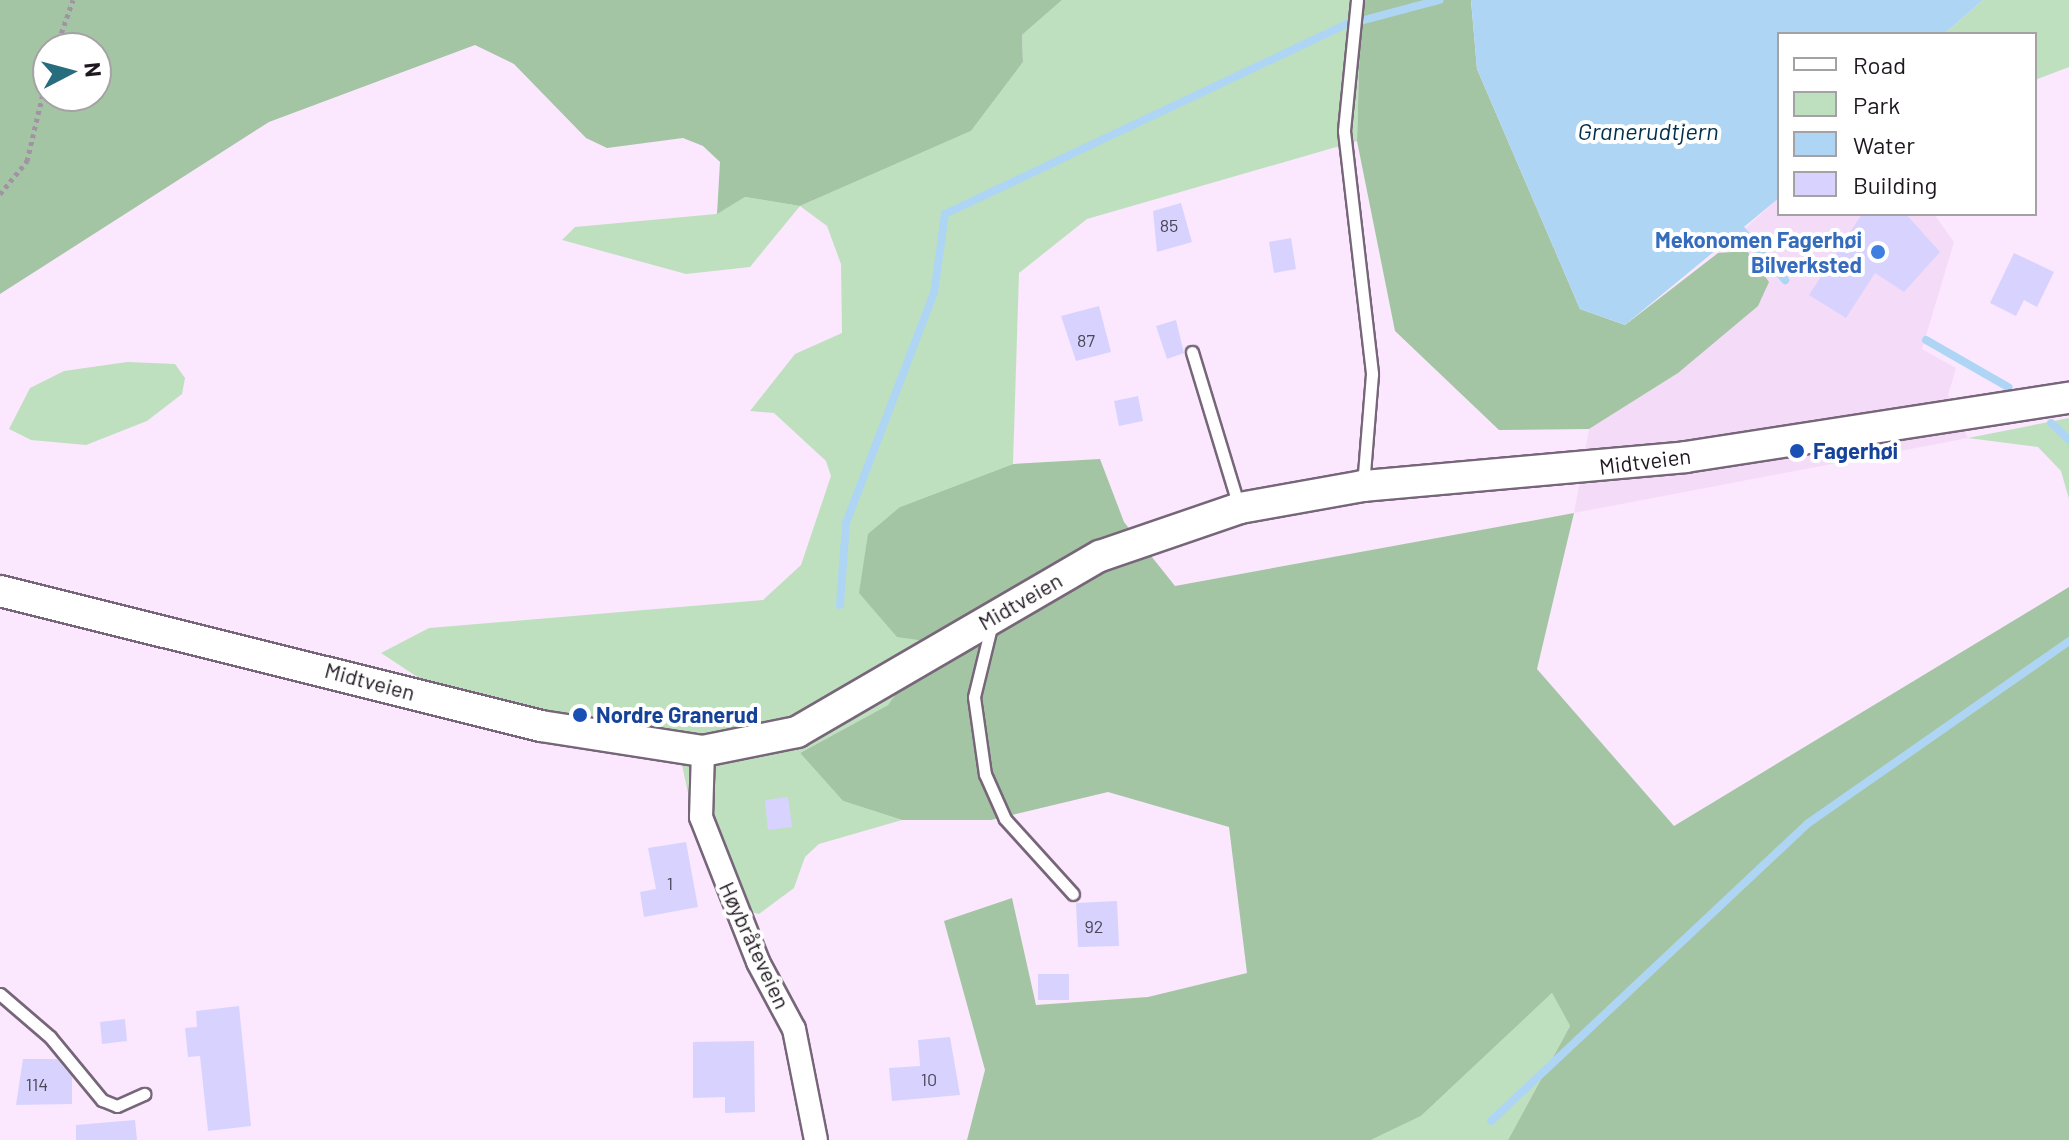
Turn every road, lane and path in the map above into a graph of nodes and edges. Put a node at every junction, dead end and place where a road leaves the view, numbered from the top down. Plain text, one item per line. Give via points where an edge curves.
1 (73, 0) edge
2 (1357, 0) edge
3 (62, 32) edge
4 (39, 112) edge
5 (0, 194) edge
6 (1192, 352) dead end
7 (2069, 398) edge
8 (1363, 486) junction
9 (1240, 508) junction
10 (0, 591) edge
11 (988, 618) junction
12 (703, 751) junction
13 (1073, 894) dead end
14 (0, 994) edge
15 (144, 1094) dead end
16 (816, 1140) edge

1 - 3 path
2 - 8 lane via 1344,131 1372,374
4 - 5 path via 27,161
6 - 9 lane
7 - 8 main road, Midtveien via 1686,457
8 - 9 main road, Midtveien
9 - 11 main road, Midtveien via 1100,556
10 - 12 main road, Midtveien via 541,726
11 - 12 main road, Midtveien via 797,732
11 - 13 lane via 974,697 985,774 1005,819
12 - 16 street, Høybråteveien via 701,817 758,962 794,1029
14 - 15 lane via 50,1037 102,1100 117,1106

